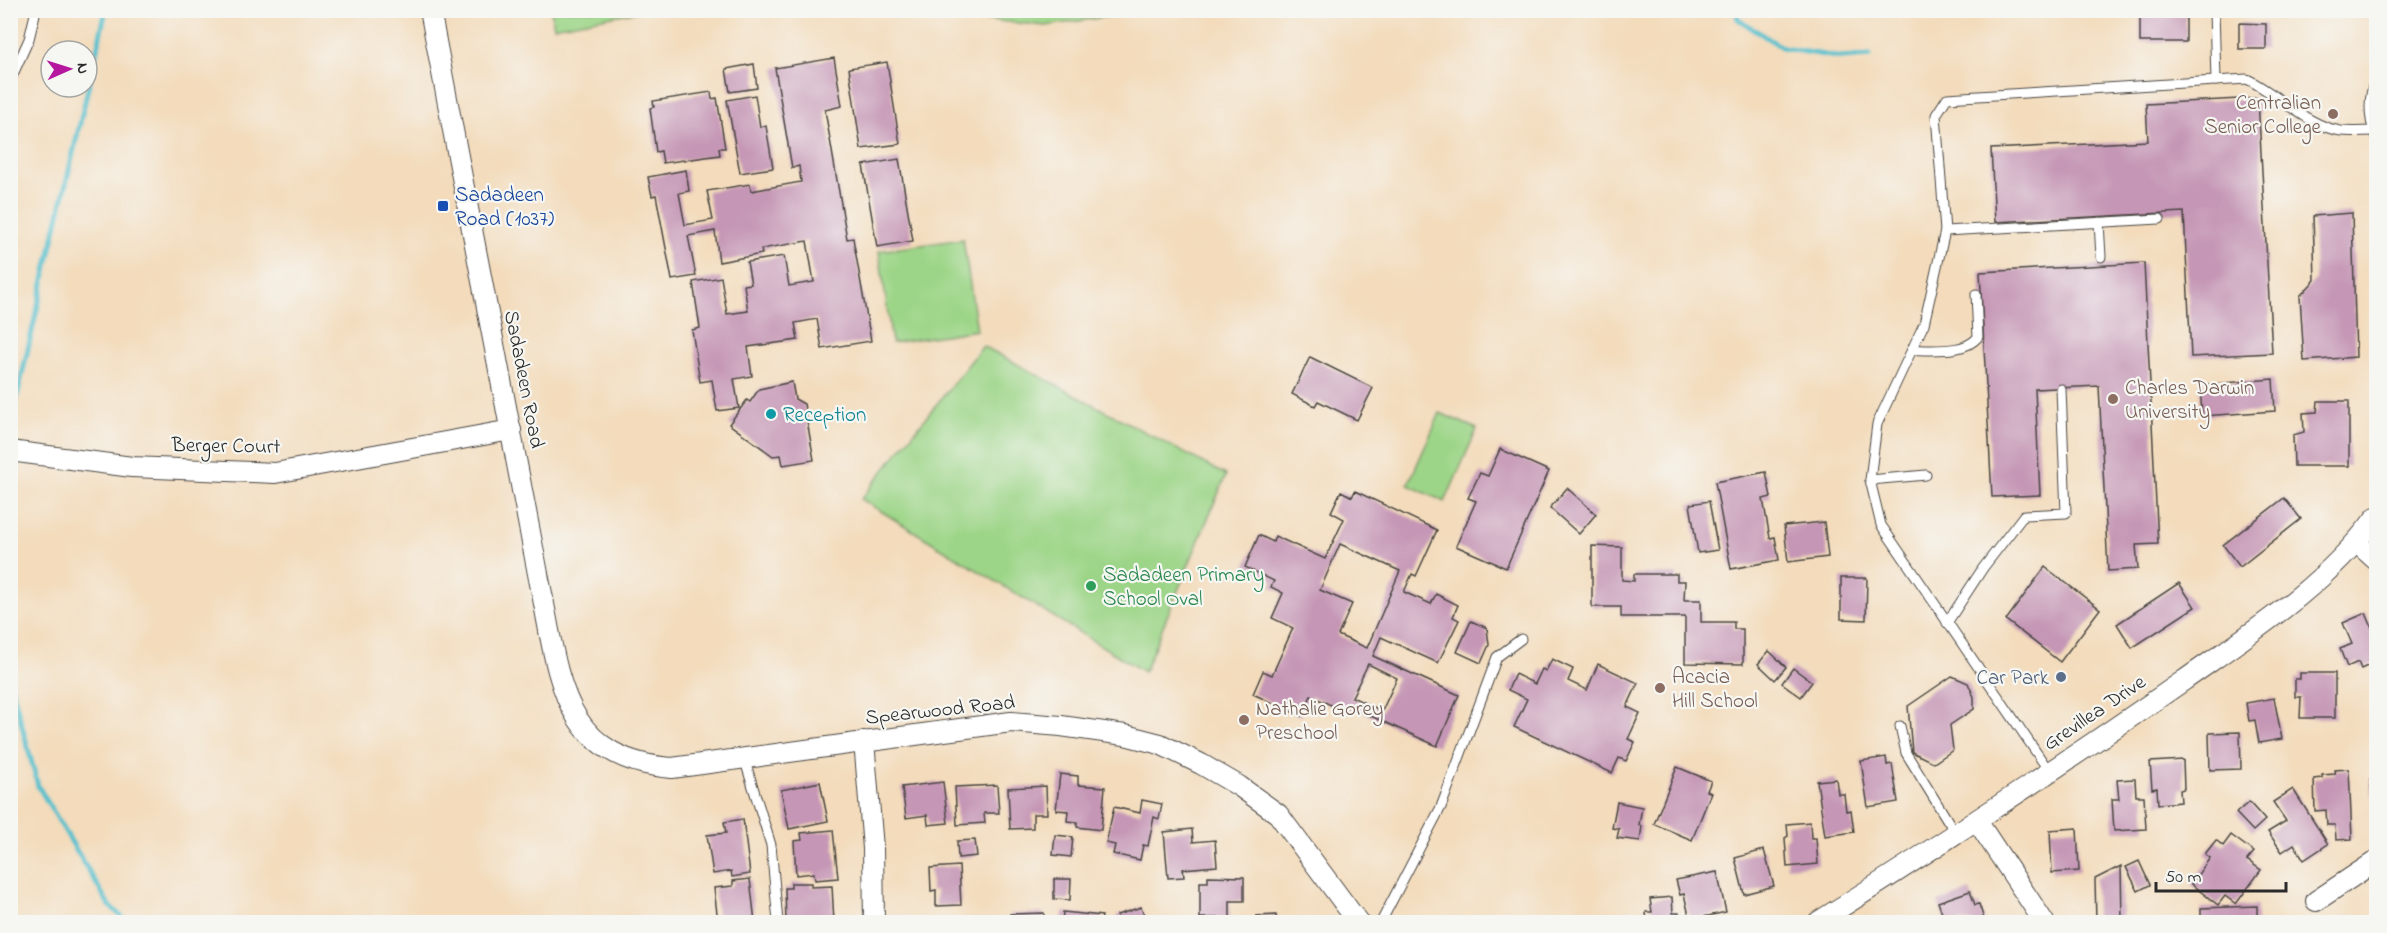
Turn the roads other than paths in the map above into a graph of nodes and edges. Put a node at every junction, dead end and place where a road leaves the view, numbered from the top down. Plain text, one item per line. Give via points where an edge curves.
1 (36, 10) edge
2 (430, 10) edge
3 (2214, 10) edge
4 (2376, 78) edge
5 (10, 81) edge
6 (2216, 81) junction
7 (2375, 134) edge
8 (2160, 219) dead end
9 (2099, 222) junction
10 (1946, 231) junction
11 (2100, 256) dead end
12 (1976, 294) dead end
13 (1912, 350) junction
14 (2061, 389) dead end
15 (511, 430) junction
16 (16, 452) edge
17 (1926, 475) dead end
18 (1870, 480) junction
19 (2376, 517) edge
20 (2357, 543) junction
21 (2376, 560) edge
22 (1947, 623) junction
23 (1521, 639) dead end
24 (1900, 726) dead end
25 (864, 741) junction
26 (601, 746) joint
27 (744, 758) junction
28 (2049, 771) junction
29 (1977, 821) junction
30 (1956, 834) junction
31 (2376, 861) edge
32 (2316, 901) dead end
33 (778, 922) edge
34 (874, 922) edge
35 (1358, 922) edge
36 (1381, 922) edge
37 (1818, 922) edge
38 (2044, 922) edge

1 - 5 lane via 29,39
2 - 15 street, Sadadeen Road
3 - 6 lane
4 - 7 lane via 2370,100
6 - 7 lane via 2247,79 2299,114 2339,131
6 - 10 lane via 1947,98 1936,115
8 - 9 lane
9 - 10 lane
9 - 11 lane
10 - 13 lane via 1924,324
12 - 13 lane via 1978,337 1972,344
13 - 18 lane via 1877,424
14 - 22 lane via 2066,513 2024,515
15 - 16 street, Berger Court via 275,473 132,467
15 - 26 street, Sadadeen Road via 569,704 584,730
17 - 18 lane
18 - 22 lane via 1881,525
19 - 20 street, Grevillea Drive
20 - 21 street
20 - 28 street, Grevillea Drive via 2310,587 2233,645
22 - 28 lane
23 - 36 lane via 1497,657 1441,807
24 - 30 lane via 1906,753
25 - 27 street, Spearwood Road
25 - 34 street via 873,848
25 - 35 street, Spearwood Road via 1011,722 1103,732 1160,744 1230,780 1278,814
26 - 27 street, Spearwood Road via 635,762 664,767
27 - 33 lane via 771,845
28 - 29 street, Grevillea Drive
29 - 30 street, Grevillea Drive
29 - 38 street
30 - 37 street, Grevillea Drive
31 - 32 street

